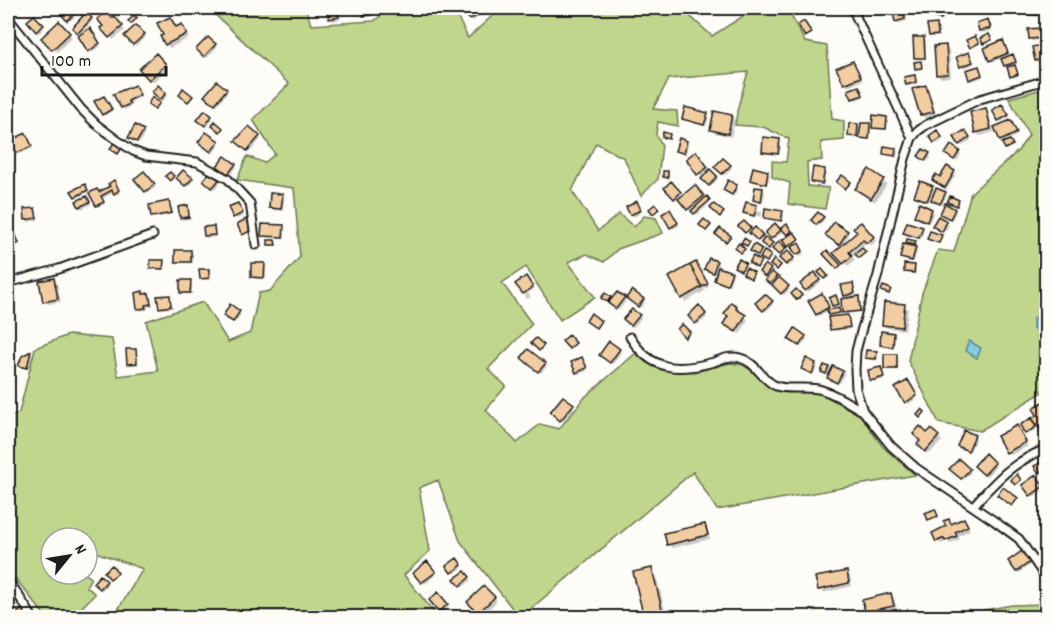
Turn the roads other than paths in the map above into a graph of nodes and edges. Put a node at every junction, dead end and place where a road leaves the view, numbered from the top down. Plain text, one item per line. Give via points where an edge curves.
1 (852, 8) edge
2 (8, 18) edge
3 (1047, 80) edge
4 (912, 138) junction
5 (153, 236) dead end
6 (256, 245) dead end
7 (8, 283) edge
8 (630, 336) dead end
9 (863, 411) junction
10 (1047, 449) edge
11 (973, 506) junction
12 (1047, 578) edge
13 (8, 579) edge
14 (33, 618) edge

1 - 4 street
2 - 6 street via 81,109 117,140 146,156 197,162 228,179 250,203
3 - 4 street via 980,99 927,125
4 - 9 street via 856,351 856,389
5 - 7 street
8 - 9 street via 648,359 658,363 679,368 742,358 775,385 822,390
9 - 11 street via 891,446 916,468
10 - 11 street via 1026,457 1004,473
11 - 12 street via 1019,539
13 - 14 street

